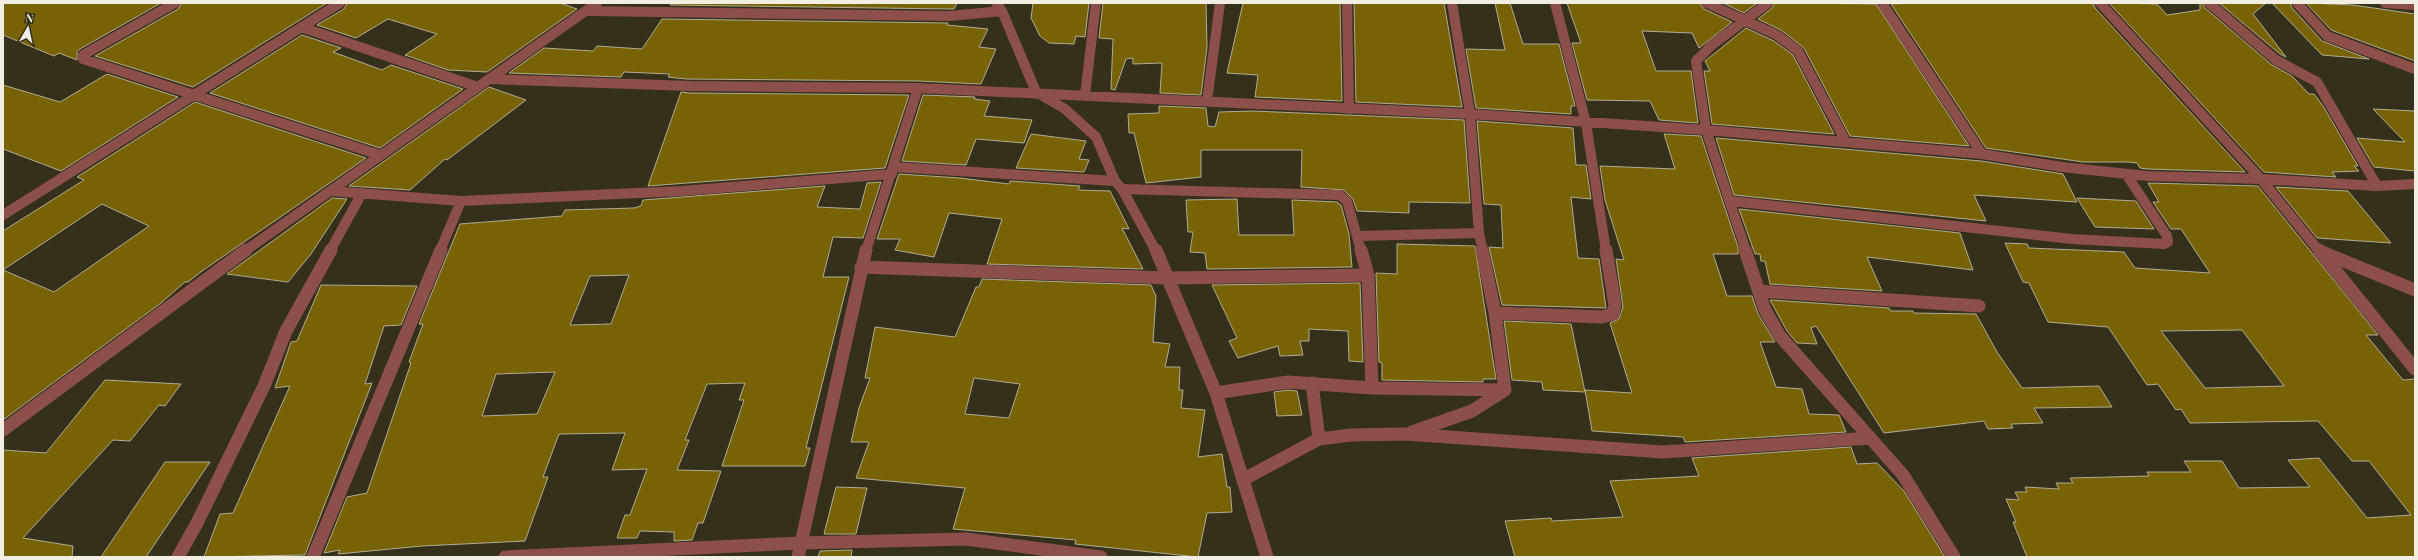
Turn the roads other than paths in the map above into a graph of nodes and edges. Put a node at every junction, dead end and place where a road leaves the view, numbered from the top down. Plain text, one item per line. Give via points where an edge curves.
1 (175, 3) edge
2 (340, 3) edge
3 (597, 3) edge
4 (1096, 3) edge
5 (1220, 3) edge
6 (1347, 3) edge
7 (1452, 3) edge
8 (1555, 3) edge
9 (1707, 3) edge
10 (1768, 3) edge
11 (1882, 3) edge
12 (2100, 3) edge
13 (2209, 3) edge
14 (2297, 3) edge
15 (2385, 3) edge
16 (2415, 5) edge
17 (999, 7) edge
18 (588, 11) junction
19 (1744, 21) junction
20 (301, 27) junction
21 (2415, 69) edge
22 (490, 79) junction
23 (478, 87) junction
24 (918, 88) junction
25 (1036, 92) junction
26 (191, 94) junction
27 (1085, 95) junction
28 (1207, 101) junction
29 (1349, 109) junction
30 (1470, 114) junction
31 (1586, 123) junction
32 (1706, 130) junction
33 (1846, 142) junction
34 (1982, 154) junction
35 (380, 155) junction
36 (893, 170) junction
37 (2126, 174) junction
38 (2261, 179) junction
39 (2415, 184) edge
40 (1118, 185) junction
41 (2377, 186) junction
42 (330, 190) junction
43 (362, 193) junction
44 (460, 201) junction
45 (1730, 201) junction
46 (3, 214) edge
47 (1479, 233) junction
48 (1357, 236) junction
49 (2320, 251) junction
50 (862, 267) junction
51 (1368, 275) junction
52 (1168, 278) junction
53 (2415, 290) edge
54 (1759, 291) junction
55 (1979, 306) dead end
56 (1495, 313) junction
57 (2415, 369) edge
58 (1312, 383) junction
59 (1372, 388) junction
60 (1504, 390) junction
61 (1216, 393) junction
62 (3, 430) edge
63 (1406, 434) junction
64 (1870, 438) junction
65 (1319, 439) junction
66 (1244, 480) junction
67 (799, 550) edge
68 (178, 557) edge
69 (313, 557) edge
70 (505, 557) edge
71 (1102, 557) edge
72 (1267, 557) edge
73 (1954, 557) edge

1 - 26 street via 83,55 83,59
2 - 20 street
3 - 18 street
4 - 27 street
5 - 28 street
6 - 29 street
7 - 30 street
8 - 31 street
9 - 19 street
10 - 19 street
11 - 34 street
12 - 38 street
13 - 41 street via 2276,60 2317,82
14 - 21 street via 2327,36
15 - 16 street
17 - 18 street via 950,16
17 - 25 street
18 - 22 street
19 - 32 street via 1712,45 1696,61
19 - 33 street via 1777,35 1798,51
20 - 23 street
20 - 26 street
22 - 23 street
22 - 24 street via 690,86
23 - 35 street
24 - 25 street
24 - 36 street
25 - 27 street
25 - 40 street via 1065,109 1096,137
26 - 35 street
26 - 46 street
27 - 28 street
28 - 29 street
29 - 30 street
30 - 31 street
30 - 47 street
31 - 32 street
31 - 56 street via 1615,305 1613,314 1602,317
32 - 33 street
32 - 45 street
33 - 34 street
34 - 37 street
35 - 42 street
36 - 40 street
36 - 44 street via 682,191
36 - 50 street
37 - 38 street
37 - 45 street via 2167,236 2168,242 2164,244 2072,239
38 - 41 street
38 - 49 street
39 - 41 street
40 - 48 street via 1340,195 1347,201
40 - 52 street via 1160,258
42 - 43 street
42 - 62 street via 198,284
43 - 44 street
43 - 68 street via 286,331 264,386
44 - 69 street
45 - 54 street
47 - 48 street
47 - 56 street
48 - 51 street
49 - 53 street
49 - 57 street
50 - 52 street
50 - 67 street
51 - 52 street
51 - 59 street
52 - 61 street
54 - 55 street
54 - 64 street via 1765,310 1780,336
56 - 60 street
58 - 59 street
58 - 61 street via 1288,382
58 - 65 street
59 - 60 street
60 - 63 street via 1472,411
61 - 66 street
63 - 64 street via 1663,452
63 - 65 street via 1350,435
64 - 73 street via 1903,475
65 - 66 street
66 - 72 street
67 - 70 street
67 - 71 street via 966,539

